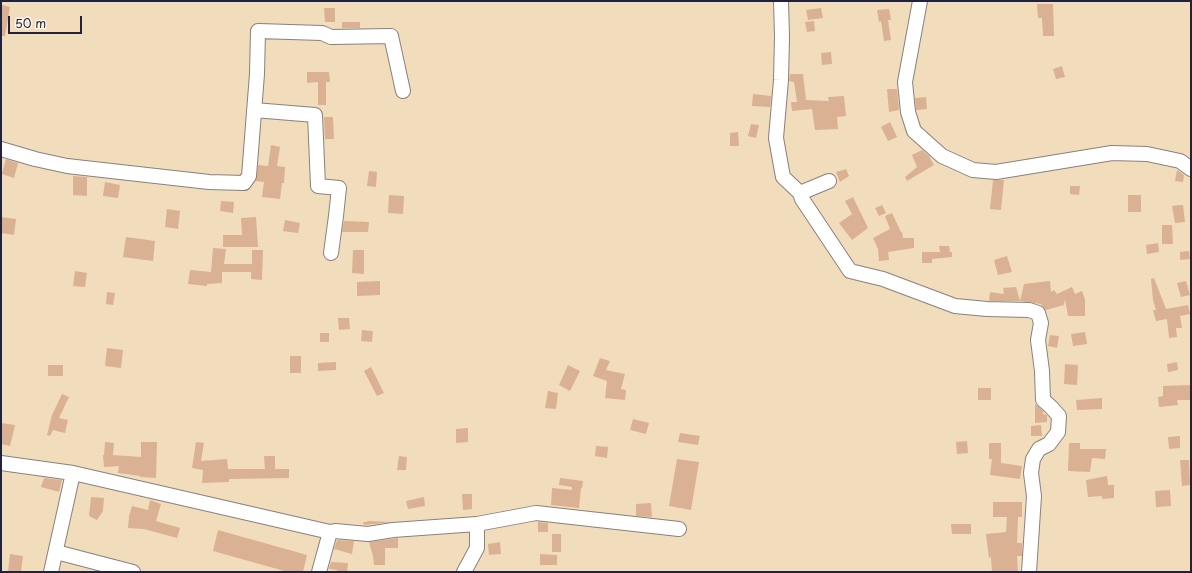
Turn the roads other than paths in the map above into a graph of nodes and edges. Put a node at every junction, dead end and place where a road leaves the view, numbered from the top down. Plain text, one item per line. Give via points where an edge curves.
1 (781, 1) edge
2 (920, 1) edge
3 (403, 91) dead end
4 (254, 110) junction
5 (1, 150) edge
6 (1191, 169) edge
7 (830, 181) dead end
8 (800, 193) junction
9 (331, 253) dead end
10 (1, 463) edge
11 (73, 473) junction
12 (477, 524) junction
13 (679, 529) dead end
14 (330, 532) junction
15 (56, 552) junction
16 (52, 572) edge
17 (133, 572) edge
18 (319, 572) edge
19 (464, 572) edge
20 (1029, 572) edge

1 - 8 street via 781,80 776,138 783,177
2 - 6 street via 905,82 908,112 914,131 942,156 973,170 996,172 1112,153 1147,154 1180,161
3 - 4 street via 391,36 331,37 322,33 258,31
4 - 5 street via 249,176 244,183 209,182 67,166
4 - 9 street via 314,115 318,186 339,188
7 - 8 street
8 - 20 street via 850,271 883,279 955,306 1029,310 1038,313 1041,323 1038,340 1043,400 1059,416 1058,432 1049,444 1039,449 1033,460 1031,473 1034,496
10 - 11 street
11 - 14 street
11 - 15 street
12 - 13 street via 536,513
12 - 14 street via 368,534
12 - 19 street via 477,548
14 - 18 street
15 - 16 street
15 - 17 street

